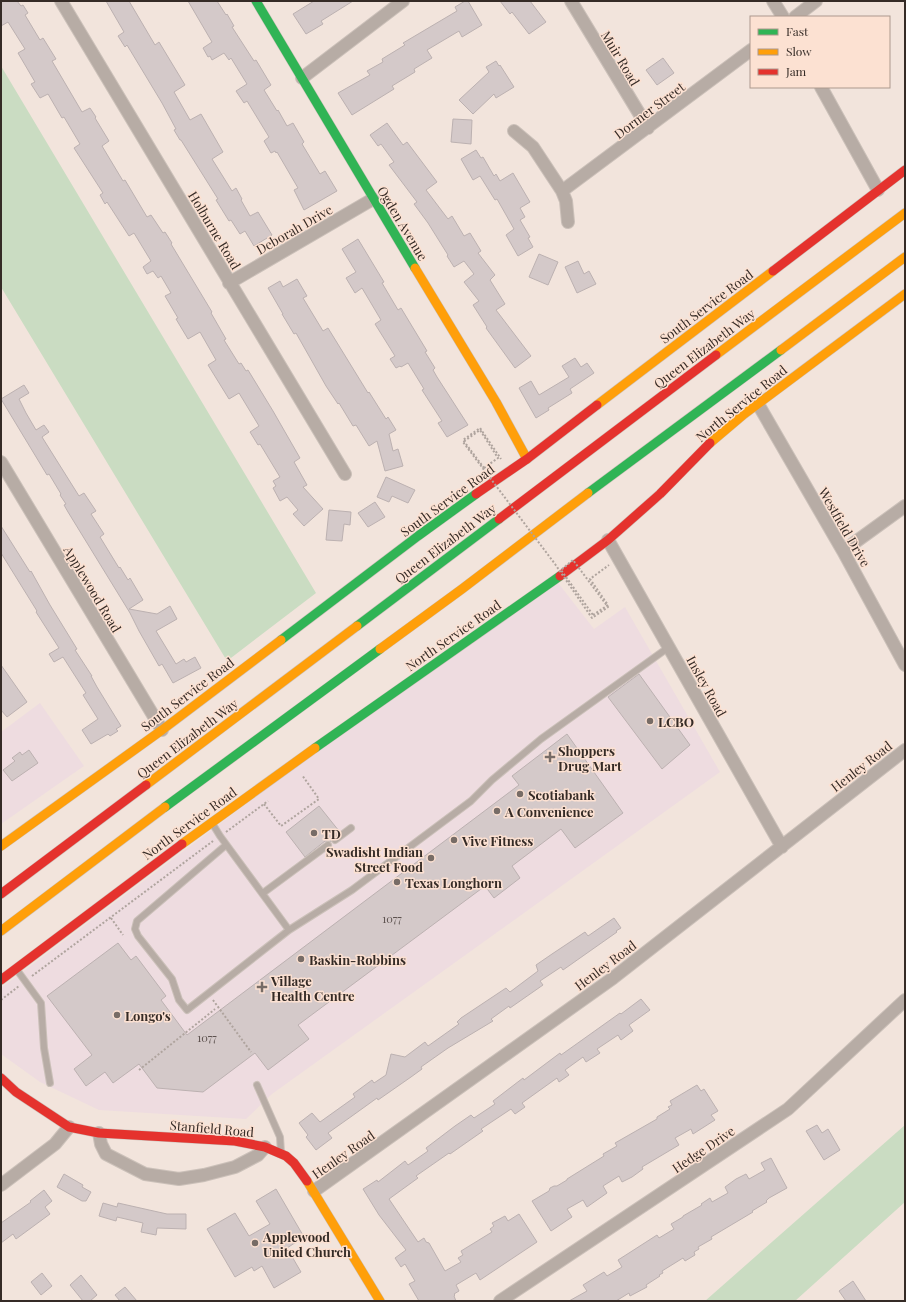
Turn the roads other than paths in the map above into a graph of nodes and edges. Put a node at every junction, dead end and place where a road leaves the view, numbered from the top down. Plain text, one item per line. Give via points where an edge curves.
1 (61, 1) edge
2 (256, 1) edge
3 (403, 1) edge
4 (572, 1) edge
5 (773, 1) edge
6 (816, 1) edge
7 (782, 16) edge
8 (796, 16) edge
9 (750, 51) edge
10 (302, 78) junction
11 (822, 88) edge
12 (648, 128) junction
13 (514, 131) dead end
14 (905, 170) edge
15 (878, 190) junction
16 (562, 191) junction
17 (373, 199) junction
18 (905, 214) edge
19 (568, 222) dead end
20 (905, 257) edge
21 (229, 283) junction
22 (905, 294) edge
23 (758, 404) junction
24 (527, 459) junction
25 (1, 462) edge
26 (345, 474) dead end
27 (905, 506) edge
28 (608, 540) junction
29 (843, 551) junction
30 (669, 647) junction
31 (905, 665) edge
32 (162, 730) junction
33 (905, 750) edge
34 (211, 822) junction
35 (351, 828) dead end
36 (335, 840) dead end
37 (226, 845) junction
38 (328, 845) dead end
39 (1, 846) edge
40 (782, 846) junction
41 (263, 893) junction
42 (1, 894) edge
43 (289, 930) junction
44 (1, 931) edge
45 (16, 969) junction
46 (1, 980) edge
47 (905, 1000) edge
48 (1, 1078) edge
49 (50, 1082) dead end
50 (257, 1085) dead end
51 (69, 1127) junction
52 (99, 1133) junction
53 (265, 1147) junction
54 (282, 1154) junction
55 (1, 1185) edge
56 (314, 1191) junction
57 (380, 1301) edge
58 (500, 1301) edge

1 - 21 street, Holburne Road
2 - 10 main road, Ogden Avenue
3 - 10 street
4 - 12 street, Muir Road
5 - 7 street
6 - 8 street
9 - 12 street, Dormer Street
10 - 17 main road, Ogden Avenue
11 - 15 street
12 - 16 street, Dormer Street
13 - 16 street via 533,148
14 - 15 main road, South Service Road
15 - 24 main road, South Service Road
16 - 19 street via 566,201
17 - 21 street, Deborah Drive
17 - 24 main road, Ogden Avenue via 496,402
18 - 42 main road, Queen Elizabeth Way
20 - 44 main road
21 - 26 street, Holburne Road
22 - 23 main road, North Service Road
23 - 28 main road, North Service Road via 712,441 660,494
23 - 29 street, Westfield Drive
24 - 32 main road, South Service Road via 418,536
25 - 32 street, Applewood Road
27 - 29 street
28 - 30 street, Insley Road
28 - 34 main road, North Service Road
29 - 31 street, Westfield Drive
30 - 40 street, Insley Road
30 - 43 lane via 541,739 471,800 352,890
32 - 39 main road, South Service Road
33 - 40 street, Henley Road
34 - 37 lane
34 - 45 main road, North Service Road
35 - 36 lane
37 - 41 lane
37 - 43 lane via 137,921 135,929 138,936 172,978 179,1000 187,1010
38 - 41 lane
40 - 56 street, Henley Road via 613,978
41 - 43 lane
45 - 46 main road, North Service Road
45 - 49 lane via 41,1003 44,1048
47 - 58 street, Hedge Drive via 788,1109
48 - 51 main road, Stanfield Road via 16,1092
50 - 54 lane via 280,1137
51 - 52 main road, Stanfield Road
51 - 55 street via 55,1144
52 - 53 main road, Stanfield Road via 235,1141
52 - 53 street via 106,1154 112,1158 145,1174 179,1179 235,1167 258,1155
53 - 54 main road, Stanfield Road
54 - 56 main road, Stanfield Road via 294,1163
56 - 57 main road, Stanfield Road

